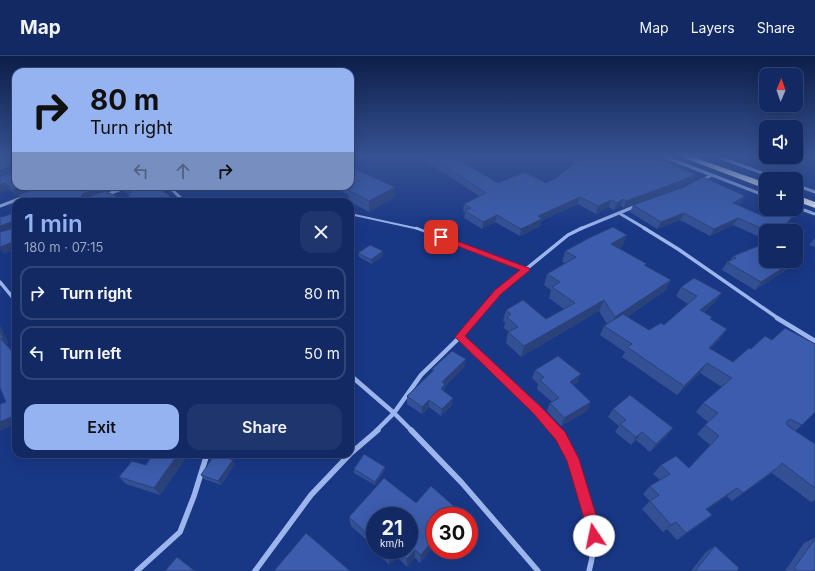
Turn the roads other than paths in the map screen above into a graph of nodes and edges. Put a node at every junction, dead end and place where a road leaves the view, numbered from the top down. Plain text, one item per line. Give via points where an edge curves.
1 (728, 181) edge
2 (803, 188) edge
3 (118, 190) edge
4 (172, 190) edge
5 (815, 192) edge
6 (759, 193) edge
7 (25, 196) edge
8 (99, 197) edge
9 (20, 198) edge
10 (181, 198) edge
11 (803, 200) edge
12 (12, 201) edge
13 (641, 204) edge
14 (815, 204) edge
15 (0, 206) edge
16 (803, 210) edge
17 (619, 213) junction
18 (815, 214) edge
19 (354, 215) edge
20 (526, 270) junction
21 (0, 282) edge
22 (12, 295) edge
23 (460, 337) junction
24 (815, 342) edge
25 (354, 379) edge
26 (394, 414) junction
27 (354, 451) edge
28 (205, 458) edge
29 (346, 458) edge
30 (137, 571) edge
31 (254, 571) edge
32 (538, 571) edge
33 (589, 571) edge

1 - 6 street
2 - 5 street
3 - 8 street
4 - 10 street
7 - 9 street
11 - 14 highway
12 - 15 street
13 - 17 street
16 - 18 street
17 - 20 street via 568,235
17 - 24 street via 678,249 765,311
19 - 20 lane via 427,232
20 - 23 street via 498,292
21 - 22 street
23 - 26 street via 421,375
23 - 33 street via 537,410 560,436 573,459 594,536
25 - 26 street
26 - 27 street
26 - 32 street via 462,483
28 - 30 street via 180,532
29 - 31 street via 327,476

